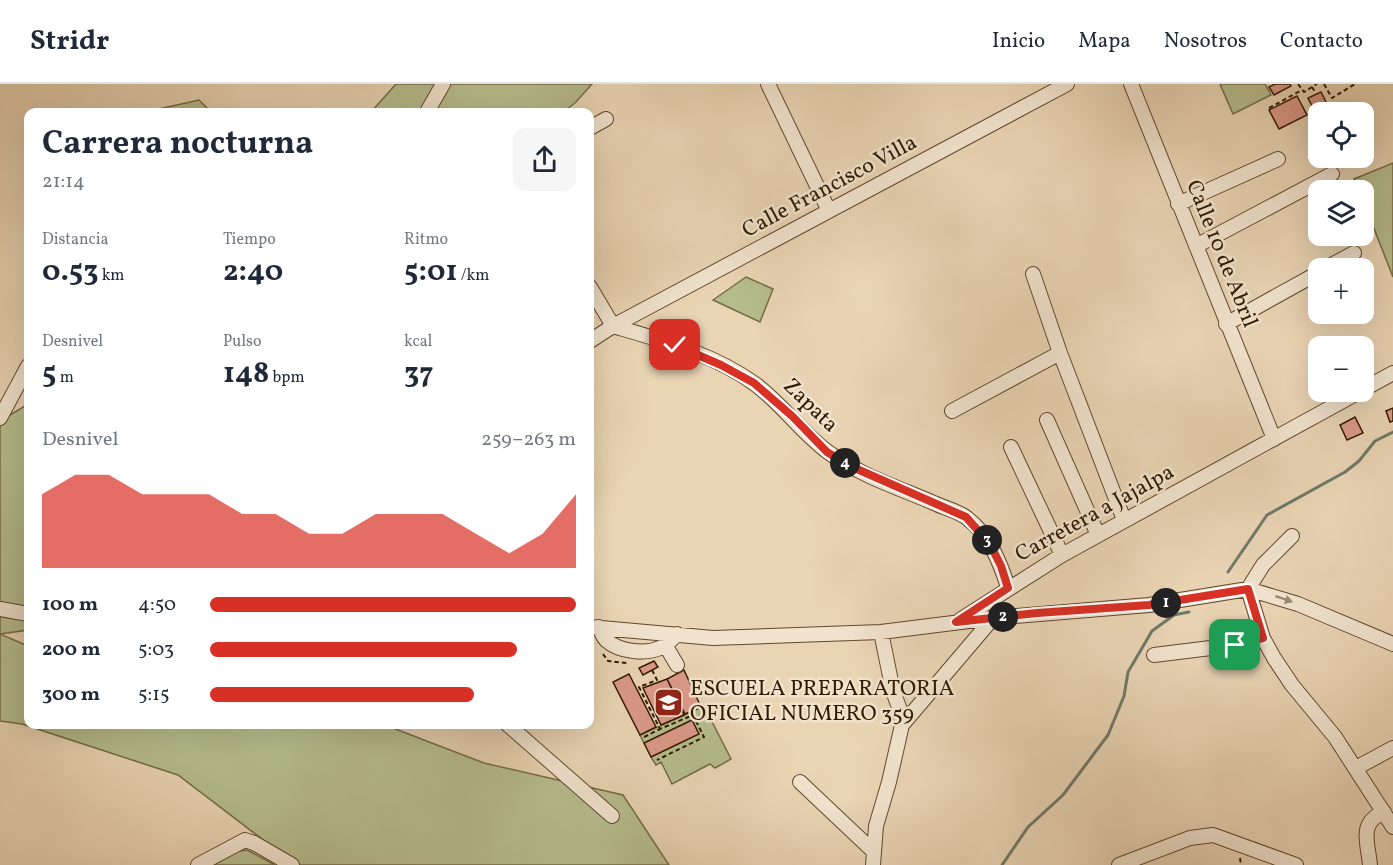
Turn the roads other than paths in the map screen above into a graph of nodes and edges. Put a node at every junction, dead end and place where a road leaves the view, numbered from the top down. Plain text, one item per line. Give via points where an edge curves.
1 (443, 84) edge
2 (768, 84) edge
3 (1067, 84) edge
4 (1131, 84) edge
5 (429, 108) edge
6 (606, 119) dead end
7 (594, 126) edge
8 (1278, 159) dead end
9 (1332, 174) dead end
10 (1178, 204) junction
11 (829, 211) junction
12 (1196, 246) junction
13 (1354, 253) dead end
14 (1345, 258) edge
15 (1034, 274) dead end
16 (1308, 279) edge
17 (594, 294) edge
18 (1226, 324) junction
19 (613, 326) junction
20 (594, 338) edge
21 (1060, 353) junction
22 (24, 373) edge
23 (1393, 373) edge
24 (1374, 383) edge
25 (1341, 402) edge
26 (952, 411) dead end
27 (0, 418) edge
28 (1047, 420) dead end
29 (1274, 439) junction
30 (1011, 447) dead end
31 (1124, 520) junction
32 (1098, 535) junction
33 (1292, 536) dead end
34 (1062, 555) junction
35 (1008, 588) junction
36 (1248, 589) junction
37 (0, 609) edge
38 (24, 613) edge
39 (993, 618) junction
40 (956, 622) junction
41 (598, 631) edge
42 (882, 632) junction
43 (676, 634) junction
44 (1263, 638) junction
45 (1393, 644) edge
46 (661, 648) junction
47 (613, 655) dead end
48 (1154, 655) dead end
49 (677, 665) dead end
50 (902, 725) junction
51 (513, 729) edge
52 (1393, 748) edge
53 (1356, 768) junction
54 (800, 782) dead end
55 (1384, 812) junction
56 (612, 816) dead end
57 (1393, 827) edge
58 (873, 850) junction
59 (198, 865) edge
60 (292, 865) edge
61 (873, 865) edge
62 (1119, 865) edge
63 (1296, 865) edge
64 (1370, 865) edge

1 - 5 street
2 - 11 street
3 - 11 street, Calle Francisco Villa
4 - 10 street, Calle 10 de Abril
6 - 7 street
8 - 10 street
9 - 12 street
10 - 12 street, Calle 10 de Abril
11 - 19 street, Calle Francisco Villa
12 - 18 street, Calle 10 de Abril
13 - 14 street
15 - 21 street
16 - 18 street
17 - 19 street
18 - 29 street, Calle 10 de Abril
19 - 20 street, Calle Francisco Villa
19 - 35 street, Zapata via 675,345 721,365 754,383 827,452 966,517 990,544
21 - 26 street
21 - 31 street
22 - 27 street
23 - 24 street
25 - 29 street, Carretera a Jajalpa
28 - 32 street
29 - 31 street, Carretera a Jajalpa
30 - 34 street
31 - 32 street, Carretera a Jajalpa
32 - 34 street, Carretera a Jajalpa
33 - 36 street via 1263,565
34 - 35 street, Carretera a Jajalpa
35 - 40 street, Carretera a Jajalpa
36 - 39 street via 1149,605
36 - 44 street
36 -> 45 street via 1298,604
37 - 38 street
39 - 40 street
39 - 50 street
40 - 42 street, Carretera a Jajalpa
41 - 43 street, Carretera a Jajalpa
41 - 46 street via 615,646 645,651
41 - 47 street
42 - 43 street, Carretera a Jajalpa via 713,638
42 - 50 street
43 - 46 street
44 - 48 street via 1225,647
44 - 53 street via 1292,685
46 - 49 street via 667,648
50 - 58 street
51 - 56 street
52 - 53 street
53 - 55 street
54 - 58 street
55 - 57 street
55 - 64 street via 1368,824
58 - 61 street
59 - 60 street via 245,840
62 - 63 street via 1190,837 1213,835

